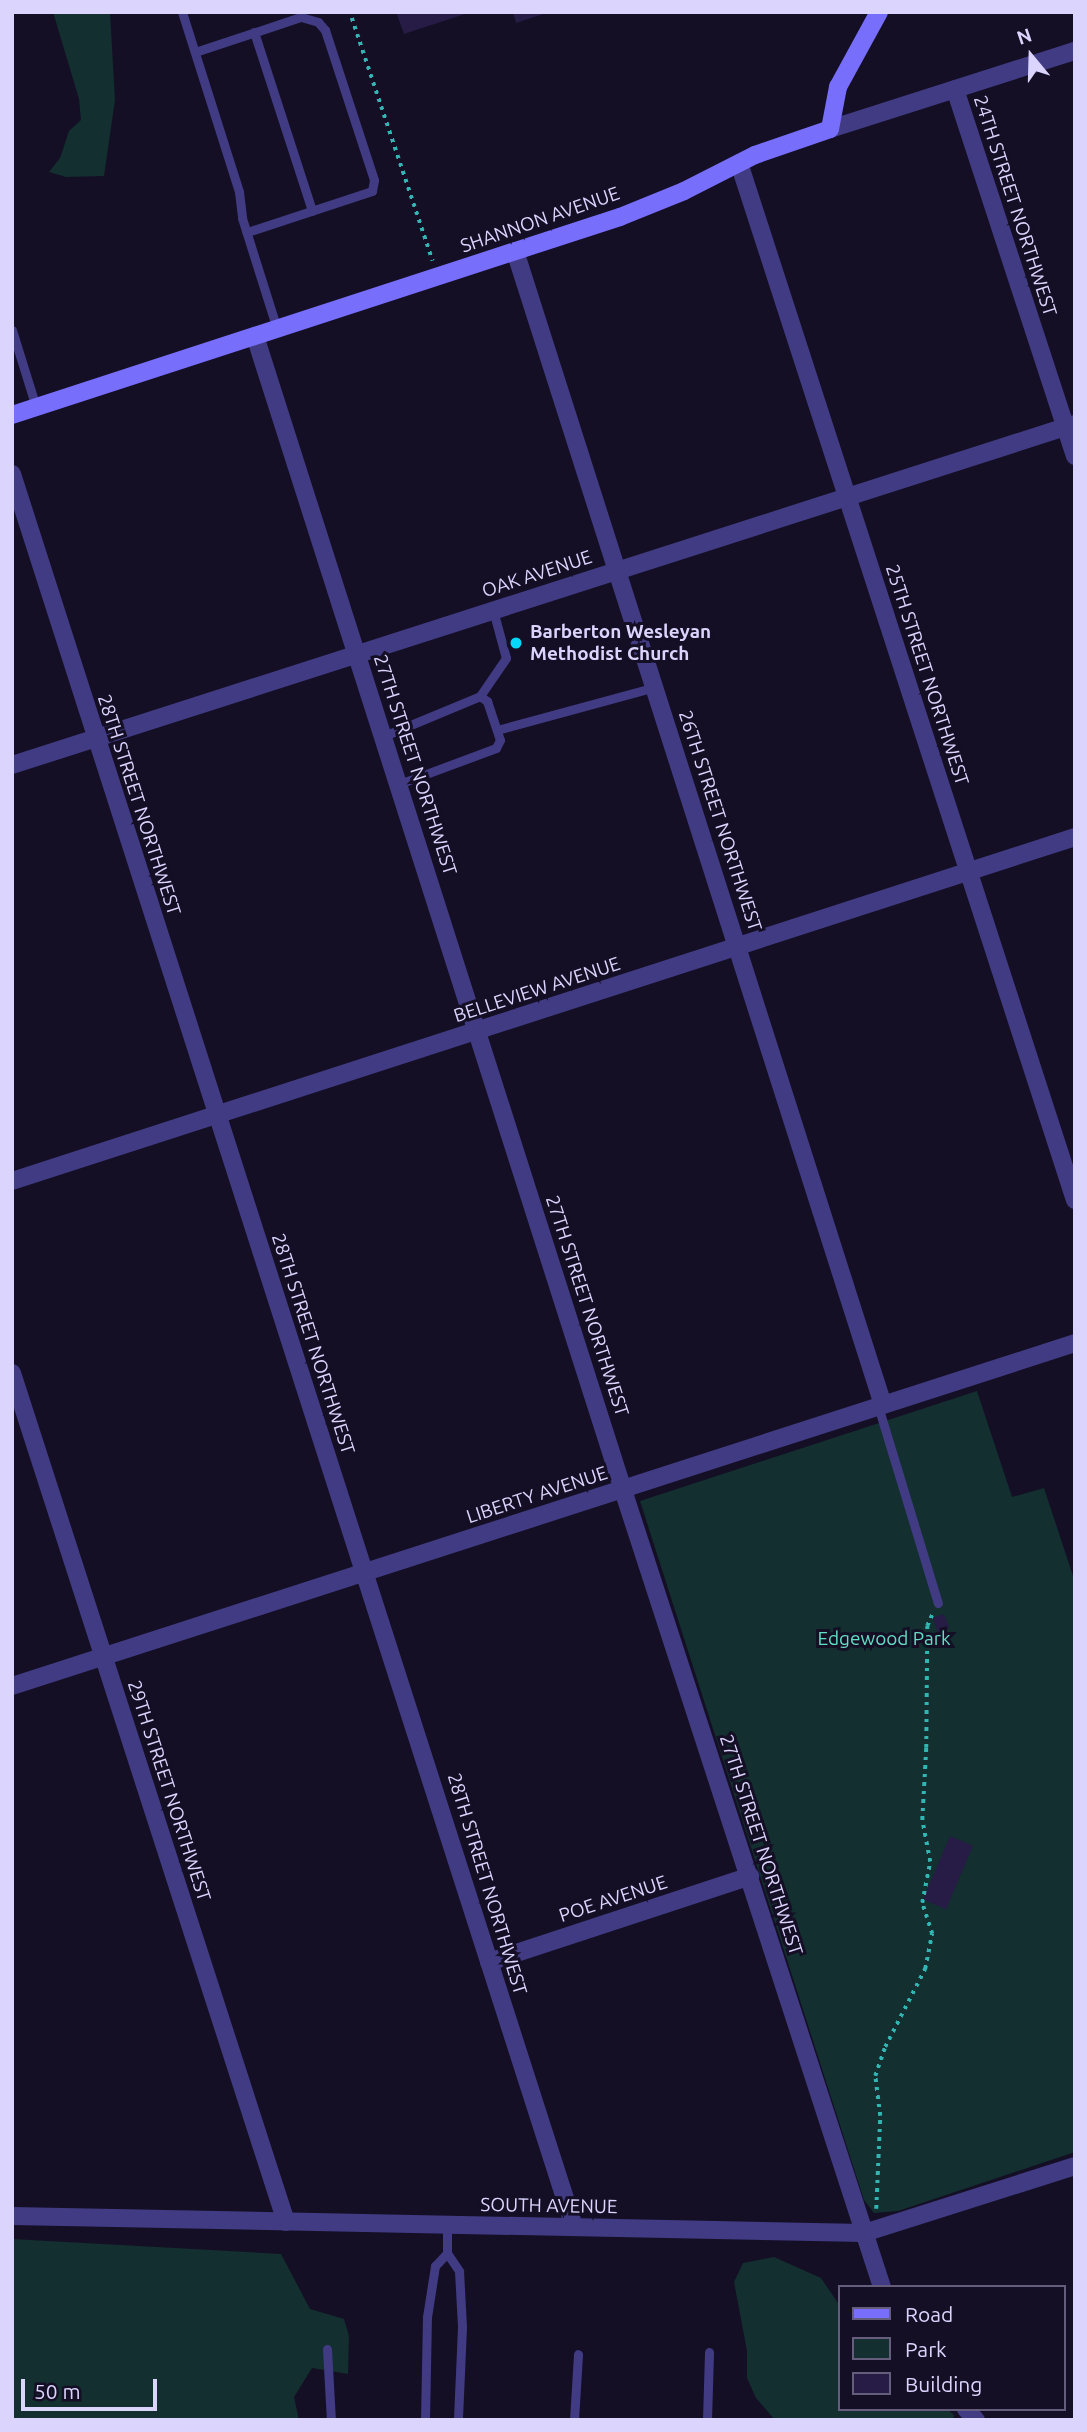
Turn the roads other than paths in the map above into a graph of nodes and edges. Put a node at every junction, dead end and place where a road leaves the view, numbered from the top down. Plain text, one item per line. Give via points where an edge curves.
1 (182, 12) edge
2 (878, 12) edge
3 (254, 32) junction
4 (1075, 51) edge
5 (195, 52) junction
6 (955, 89) junction
7 (830, 129) junction
8 (739, 163) junction
9 (312, 211) junction
10 (247, 232) junction
11 (514, 251) junction
12 (276, 329) junction
13 (12, 330) edge
14 (255, 336) junction
15 (36, 407) junction
16 (12, 415) edge
17 (1070, 425) edge
18 (1075, 456) edge
19 (12, 474) edge
20 (848, 498) junction
21 (617, 571) junction
22 (493, 610) junction
23 (357, 654) junction
24 (655, 687) junction
25 (480, 696) junction
26 (497, 730) junction
27 (384, 736) junction
28 (96, 737) junction
29 (12, 765) edge
30 (399, 784) junction
31 (1075, 837) edge
32 (968, 872) junction
33 (738, 948) junction
34 (478, 1032) junction
35 (217, 1115) junction
36 (12, 1181) edge
37 (1075, 1200) edge
38 (1075, 1343) edge
39 (12, 1373) edge
40 (880, 1406) junction
41 (623, 1490) junction
42 (365, 1572) junction
43 (938, 1603) road end
44 (103, 1657) junction
45 (12, 1686) edge
46 (750, 1876) junction
47 (489, 1962) junction
48 (1075, 2166) edge
49 (12, 2216) edge
50 (286, 2222) junction
51 (447, 2224) junction
52 (574, 2227) junction
53 (864, 2233) junction
54 (447, 2253) junction
55 (880, 2285) edge
56 (327, 2349) dead end
57 (709, 2352) dead end
58 (578, 2354) dead end
59 (331, 2420) edge
60 (425, 2420) edge
61 (458, 2420) edge
62 (574, 2420) edge
63 (707, 2420) edge

1 - 5 lane
2 - 7 street via 838,87
3 - 5 lane
3 - 9 lane
3 - 9 lane via 301,17 318,22 325,30 374,180 372,191
4 - 6 street, SHANNON AVENUE
5 - 10 lane
6 - 7 street, SHANNON AVENUE
6 - 17 street, 24TH STREET NORTHWEST
7 - 8 street, SHANNON AVENUE
8 - 11 street, SHANNON AVENUE via 620,217
8 - 20 street, 25TH STREET NORTHWEST
9 - 10 lane
10 - 12 lane
11 - 12 street, SHANNON AVENUE
11 - 21 street, 26TH STREET NORTHWEST
12 - 14 street, SHANNON AVENUE
13 - 15 lane
14 - 15 street, SHANNON AVENUE
14 - 23 street, 27TH STREET NORTHWEST
15 - 16 street, SHANNON AVENUE
17 - 18 street, 24TH STREET NORTHWEST
17 - 20 street, OAK AVENUE
19 - 28 street, 28TH STREET NORTHWEST
20 - 21 street, OAK AVENUE
20 - 32 street, 25TH STREET NORTHWEST
21 - 22 street, OAK AVENUE
21 - 24 street, 26TH STREET NORTHWEST
22 - 23 street, OAK AVENUE
22 - 25 lane via 506,658
23 - 27 street, 27TH STREET NORTHWEST
23 - 28 street, OAK AVENUE
24 - 26 lane
24 - 33 street, 26TH STREET NORTHWEST
25 - 26 lane via 487,701
25 - 27 lane
26 - 30 lane via 500,740 496,748
27 - 30 street, 27TH STREET NORTHWEST
28 - 29 street, OAK AVENUE
28 - 35 street, 28TH STREET NORTHWEST
30 - 34 street, 27TH STREET NORTHWEST
31 - 32 street, BELLEVIEW AVENUE
32 - 33 street, BELLEVIEW AVENUE
32 - 37 street, 25TH STREET NORTHWEST
33 - 34 street, BELLEVIEW AVENUE
33 - 40 street, 26TH STREET NORTHWEST
34 - 35 street, BELLEVIEW AVENUE
34 - 41 street, 27TH STREET NORTHWEST
35 - 36 street, BELLEVIEW AVENUE
35 - 42 street, 28TH STREET NORTHWEST
38 - 40 street, LIBERTY AVENUE
39 - 44 street, 29TH STREET NORTHWEST
40 - 41 street, LIBERTY AVENUE
40 - 43 lane
41 - 42 street, LIBERTY AVENUE
41 - 46 street, 27TH STREET NORTHWEST
42 - 44 street, LIBERTY AVENUE
42 - 47 street, 28TH STREET NORTHWEST
44 - 45 street, LIBERTY AVENUE
44 - 50 street, 29TH STREET NORTHWEST
46 - 47 street, POE AVENUE
46 - 53 street, 27TH STREET NORTHWEST
47 - 52 street, 28TH STREET NORTHWEST
48 - 53 street, SOUTH AVENUE
49 - 50 street, SOUTH AVENUE
50 - 51 street, SOUTH AVENUE
51 - 52 street, SOUTH AVENUE
51 - 54 lane
52 - 53 street, SOUTH AVENUE
53 - 55 street, 27TH STREET NORTHWEST
54 - 60 lane via 435,2266 427,2317
54 - 61 lane via 459,2271
56 - 59 lane
57 - 63 lane
58 - 62 lane

